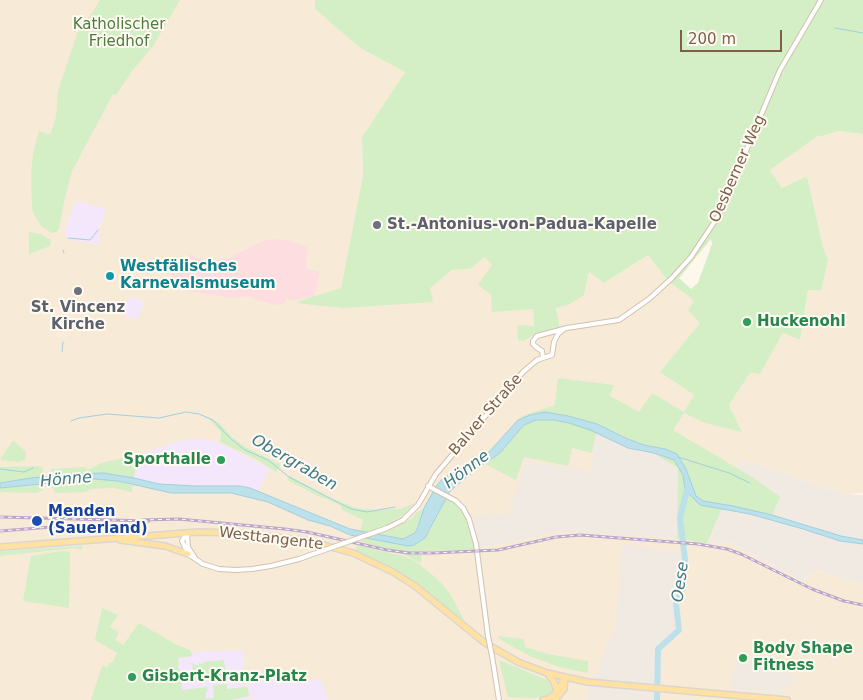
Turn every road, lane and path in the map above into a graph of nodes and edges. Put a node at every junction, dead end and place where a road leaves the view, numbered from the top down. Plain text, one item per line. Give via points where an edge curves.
1 (821, 0) edge
2 (567, 328) junction
3 (543, 357) junction
4 (428, 486) junction
5 (187, 533) junction
6 (110, 538) junction
7 (0, 547) edge
8 (188, 554) junction
9 (197, 560) junction
10 (547, 673) junction
11 (565, 678) junction
12 (557, 691) junction
13 (499, 700) edge
14 (543, 700) edge
15 (555, 700) edge
16 (787, 700) edge

1 - 2 street, Oesberner Weg via 780,70 719,215 695,252 650,299 624,317 614,322
2 - 3 street, Balver Straße via 556,336 552,354
2 - 3 street, Oesberner Weg via 537,336 533,344 542,351
3 - 4 street, Balver Straße via 522,372
4 - 9 street, Balver Straße, bridge via 418,505 398,523 299,559 236,570 219,569
4 - 13 street, bridge via 456,501 471,525
5 - 6 main road, Westtangente
5 - 8 street via 182,541
5 - 9 street via 188,547
5 - 10 main road, Westtangente via 239,533 295,539 328,545 366,558 415,586 485,643 518,662
6 - 7 main road, Westtangente
6 - 8 main road via 165,546
8 - 9 street
10 - 11 main road, Westtangente
10 - 12 main road
11 - 12 main road
11 - 15 main road via 564,689
11 - 16 main road, Westtangente
12 - 14 main road

